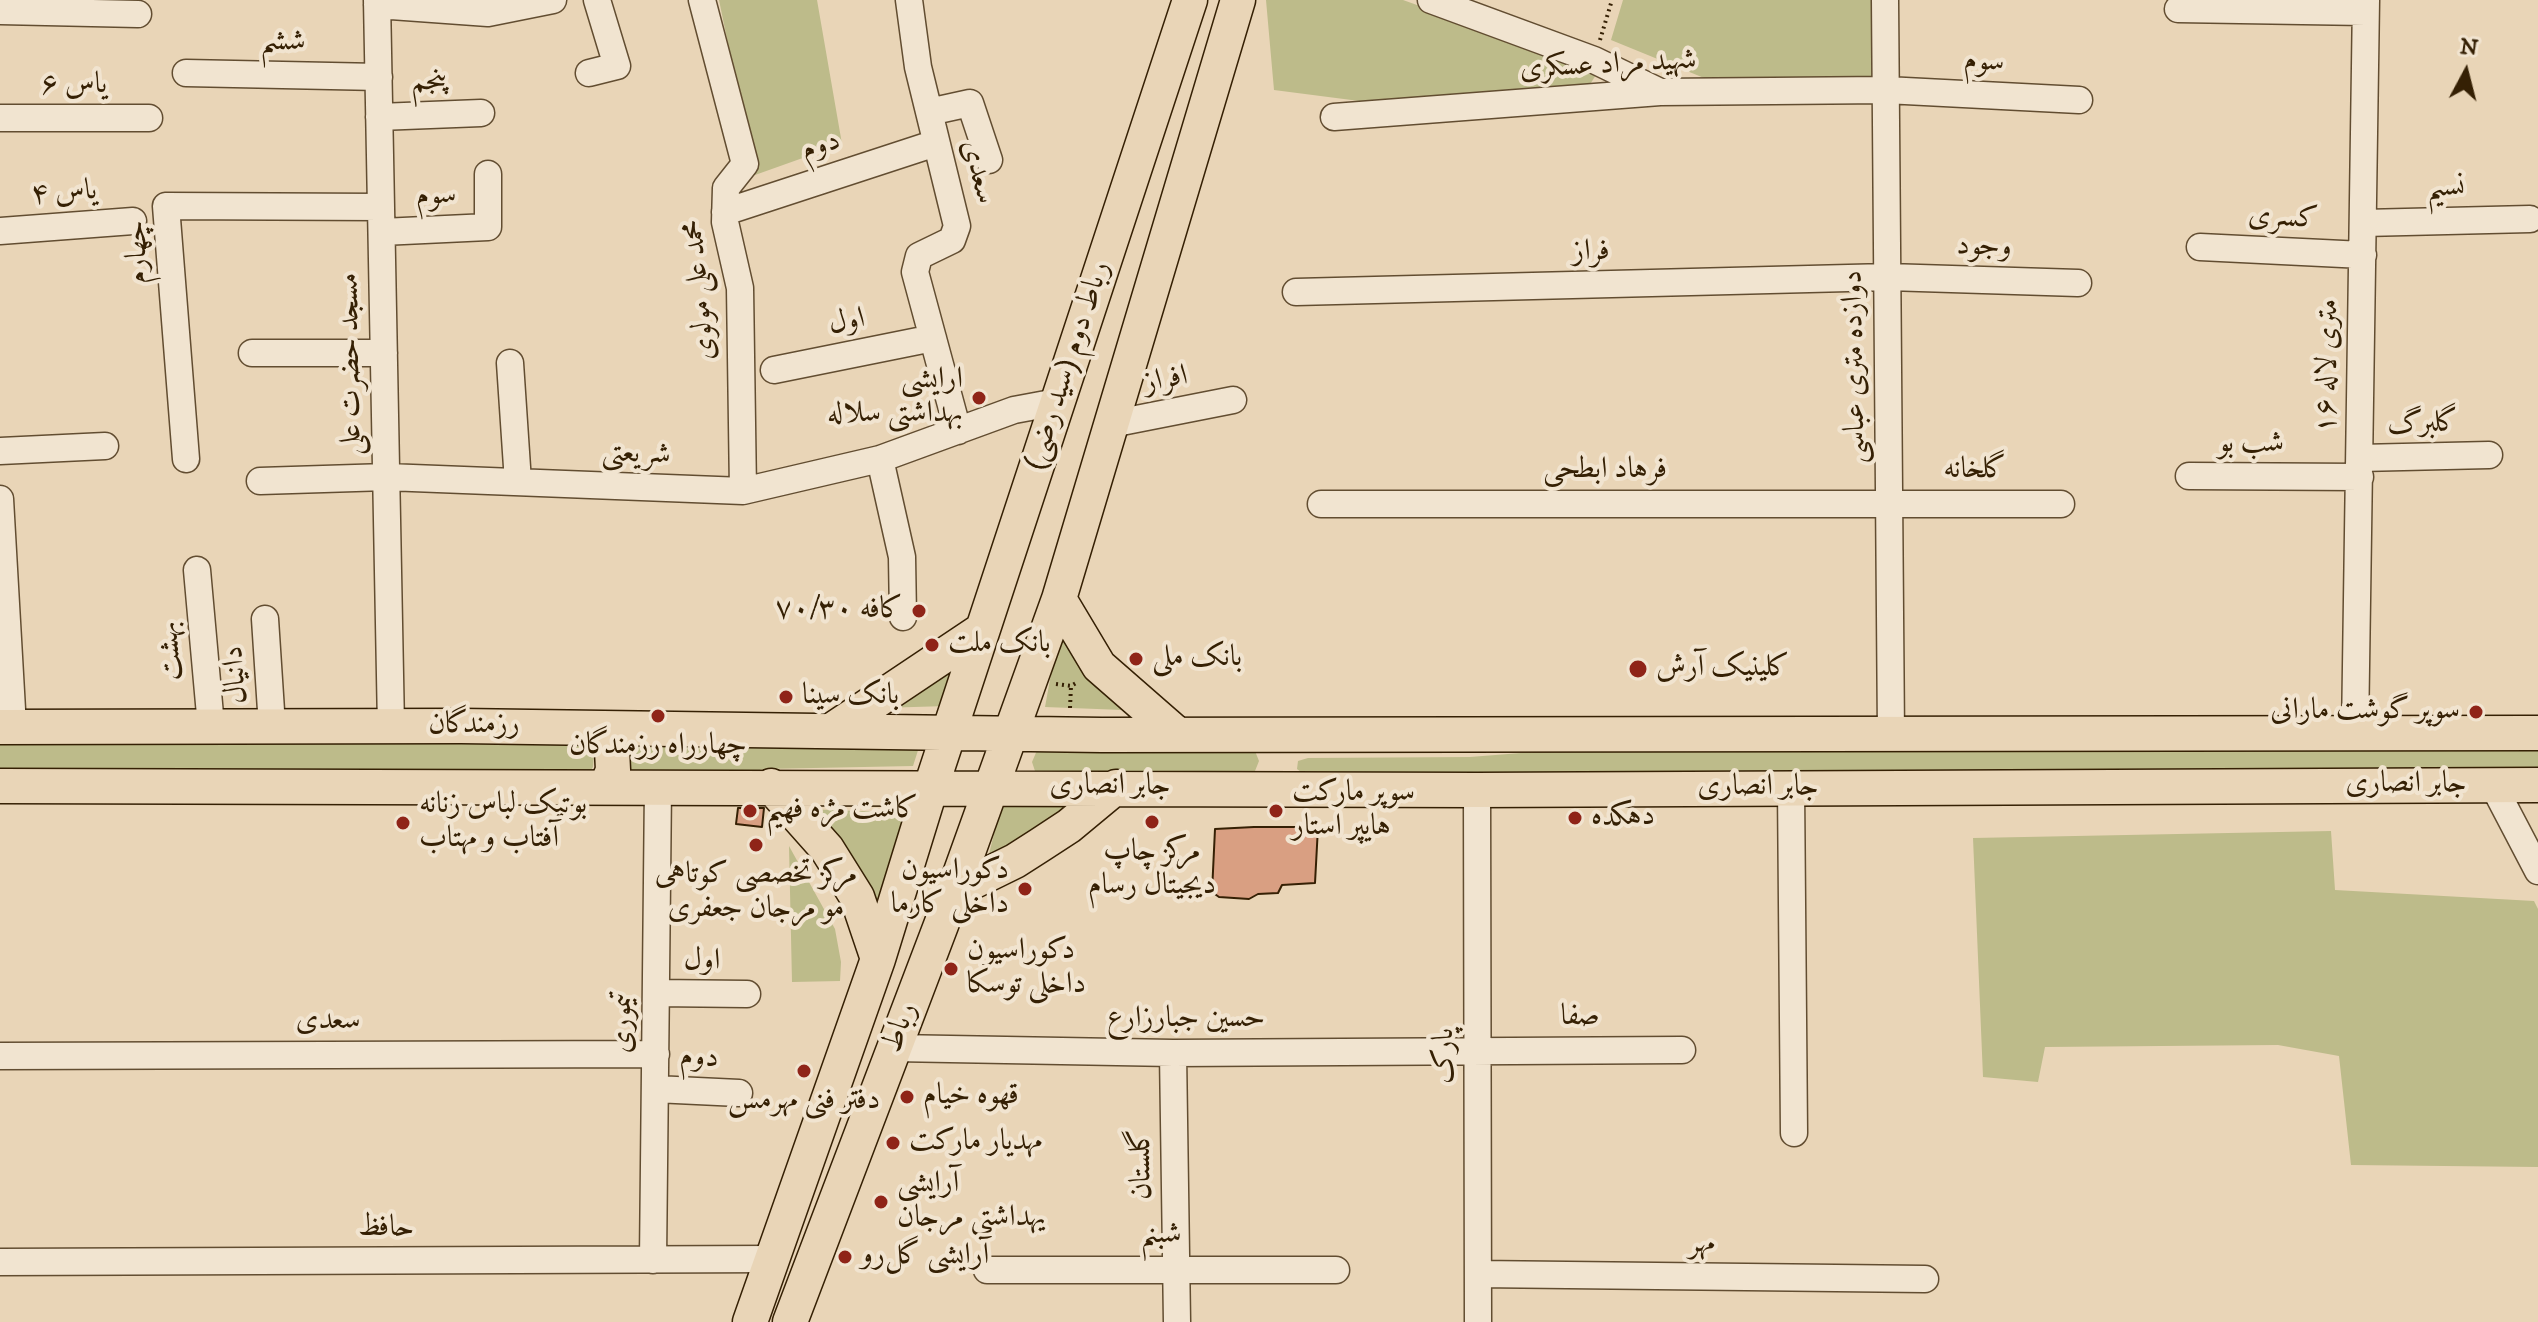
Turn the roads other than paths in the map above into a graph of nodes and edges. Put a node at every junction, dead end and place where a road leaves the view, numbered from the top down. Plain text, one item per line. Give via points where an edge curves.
1 (553, 0) edge
2 (597, 0) edge
3 (702, 0) edge
4 (909, 0) edge
5 (1190, 0) edge
6 (1238, 0) edge
7 (1885, 0) edge
8 (1436, 1) edge
9 (377, 2) edge
10 (507, 4) edge
11 (2366, 6) edge
12 (2178, 9) dead end
13 (0, 11) edge
14 (138, 14) dead end
15 (186, 73) dead end
16 (589, 73) dead end
17 (379, 77) junction
18 (1886, 90) junction
19 (1660, 92) junction
20 (2079, 100) dead end
21 (929, 112) junction
22 (481, 113) dead end
23 (379, 117) junction
24 (1334, 117) dead end
25 (0, 118) edge
26 (149, 118) dead end
27 (936, 143) junction
28 (989, 160) dead end
29 (488, 174) dead end
30 (1123, 204) junction
31 (725, 212) junction
32 (382, 219) junction
33 (1173, 219) junction
34 (2530, 219) dead end
35 (133, 221) dead end
36 (2364, 223) junction
37 (0, 231) edge
38 (2200, 247) dead end
39 (2363, 255) junction
40 (1888, 277) junction
41 (2078, 283) dead end
42 (1296, 292) dead end
43 (933, 338) junction
44 (252, 353) dead end
45 (384, 353) junction
46 (510, 363) dead end
47 (774, 370) dead end
48 (1233, 400) dead end
49 (1057, 402) junction
50 (1111, 424) junction
51 (958, 431) junction
52 (105, 446) dead end
53 (0, 451) edge
54 (2489, 455) dead end
55 (186, 459) dead end
56 (880, 459) junction
57 (2360, 468) junction
58 (2189, 476) dead end
59 (387, 477) junction
60 (260, 481) dead end
61 (518, 482) junction
62 (743, 491) junction
63 (0, 499) edge
64 (1890, 503) junction
65 (1321, 504) dead end
66 (2061, 504) dead end
67 (197, 570) dead end
68 (1059, 599) junction
69 (903, 617) dead end
70 (265, 619) dead end
71 (982, 630) junction
72 (211, 726) junction
73 (272, 726) junction
74 (391, 726) junction
75 (7, 727) edge
76 (600, 728) junction
77 (831, 731) junction
78 (948, 732) junction
79 (1011, 733) junction
80 (2355, 733) junction
81 (2538, 733) edge
82 (1282, 734) junction
83 (1891, 734) junction
84 (1178, 735) junction
85 (2493, 785) junction
86 (2538, 785) edge
87 (0, 786) edge
88 (607, 786) junction
89 (658, 786) junction
90 (771, 786) junction
91 (931, 787) junction
92 (991, 787) junction
93 (1116, 787) junction
94 (1284, 788) junction
95 (1791, 788) junction
96 (1477, 790) junction
97 (2538, 871) edge
98 (954, 891) junction
99 (878, 959) junction
100 (656, 993) junction
101 (747, 994) dead end
102 (894, 1048) junction
103 (1478, 1050) junction
104 (1682, 1050) dead end
105 (1173, 1053) junction
106 (656, 1054) junction
107 (0, 1056) edge
108 (655, 1089) junction
109 (739, 1093) dead end
110 (1794, 1133) dead end
111 (773, 1259) junction
112 (653, 1260) junction
113 (0, 1262) edge
114 (1176, 1268) junction
115 (987, 1270) dead end
116 (1336, 1270) dead end
117 (1478, 1274) junction
118 (1925, 1279) dead end
119 (750, 1322) edge
120 (790, 1322) edge
121 (1177, 1322) edge
122 (1478, 1322) edge

1 - 10 street
2 - 16 street via 617,66
3 - 31 street, محمد علی مولوی via 745,164 726,188
4 - 21 street, سعدی
5 - 30 main road, رباط دوم (سید رضی)
6 - 33 main road, رباط دوم (سید رضی)
7 - 18 street, دوازده متری عباسی
8 - 19 street via 1594,60
9 - 10 street via 488,13
9 - 17 street, مسجد حضرت علی
11 - 12 street
11 - 36 street, ۱۶ متری لاله
13 - 14 street
15 - 17 street, ششم
17 - 23 street, مسجد حضرت علی
18 - 19 street, شهید مراد عسکری
18 - 20 street, سوم
18 - 40 street, دوازده متری عباسی
19 - 24 street, شهید مراد عسکری
21 - 27 street, سعدی
21 - 28 street via 970,103
22 - 23 street, پنجم
23 - 32 street, مسجد حضرت علی
25 - 26 street, یاس ۶
27 - 31 street, دوم
27 - 43 street, سعدی via 957,226 952,240 919,256 915,272
29 - 32 street, سوم via 488,227
30 - 33 main road
30 - 49 main road, رباط دوم (سید رضی)
31 - 62 street, محمد علی مولوی via 740,288
32 - 45 street, مسجد حضرت علی
32 - 55 street, چهارم via 166,206
33 - 50 main road, رباط دوم (سید رضی)
34 - 36 street, نسیم
35 - 37 street, یاس ۴
36 - 39 street, ۱۶ متری لاله
38 - 39 street, کسری
39 - 57 street, ۱۶ متری لاله
40 - 41 street, وجود
40 - 42 street, فراز
40 - 64 street, دوازده متری عباسی
43 - 47 street, اول
43 - 51 street, سعدی
44 - 45 street
45 - 59 street, مسجد حضرت علی
46 - 61 street
48 - 50 street, افراز
49 - 51 street, شریعتی via 1014,410
49 - 71 main road, رباط دوم (سید رضی)
50 - 68 main road, رباط دوم (سید رضی)
51 - 56 street, شریعتی
52 - 53 street
54 - 57 street, گلبرگ
56 - 62 street, شریعتی
56 - 69 street via 902,557
57 - 58 street, شب بو
57 - 80 street, ۱۶ متری لاله
59 - 60 street
59 - 61 street, شریعتی
59 - 74 street, مسجد حضرت علی
61 - 62 street, شریعتی
63 - 75 street
64 - 65 street, فرهاد ابطحی
64 - 66 street, گلخانه
64 - 83 street, دوازده متری عباسی
67 - 72 street, بهشت
68 - 79 main road, رباط دوم (سید رضی)
68 - 84 main road via 1099,666
70 - 73 street, دانیال
71 - 77 main road
71 - 78 main road, رباط دوم (سید رضی)
72 - 73 main road, رزمندگان
72 - 75 main road, رزمندگان
73 - 74 main road, رزمندگان
74 - 76 main road, رزمندگان
76 - 77 main road, رزمندگان
76 - 88 main road via 612,750
77 - 78 main road, رزمندگان
78 - 79 main road, جابر انصاری
78 - 91 main road, رباط
79 - 84 main road, جابر انصاری
79 - 92 main road, رباط
80 - 81 main road, جابر انصاری
80 - 83 main road, جابر انصاری
82 - 83 main road, جابر انصاری
82 - 84 main road, جابر انصاری
82 - 94 main road via 1274,764
85 - 86 main road, جابر انصاری
85 - 95 main road, جابر انصاری
85 - 97 street
87 - 88 main road, رزمندگان
88 - 89 main road, رزمندگان
89 - 90 main road, رزمندگان
89 - 100 street, تیموری
90 - 91 main road, رزمندگان
90 - 99 main road via 827,849 857,897
91 - 92 main road, جابر انصاری
91 - 99 main road, رباط
92 - 93 main road, جابر انصاری
92 - 98 main road, رباط
93 - 94 main road, جابر انصاری
93 - 98 main road via 1040,845
94 - 96 main road, جابر انصاری
95 - 96 main road, جابر انصاری
95 - 110 street
96 - 103 street, پارک
98 - 102 main road, رباط
99 - 111 main road, رباط
100 - 101 street, اول
100 - 106 street, تیموری
102 - 105 street, حسین جبارزارع
102 - 120 main road, رباط
103 - 104 street, صفا
103 - 105 street, حسین جبارزارع
103 - 117 street, پارک
105 - 114 street, گلستان
106 - 107 street, سعدی
106 - 108 street, تیموری
108 - 109 street, دوم
108 - 112 street, تیموری
111 - 112 street, حافظ
111 - 119 main road, رباط
112 - 113 street, حافظ
114 - 115 street, شبنم
114 - 116 street, شبنم
114 - 121 street, گلستان
117 - 118 street, مهر
117 - 122 street, پارک

